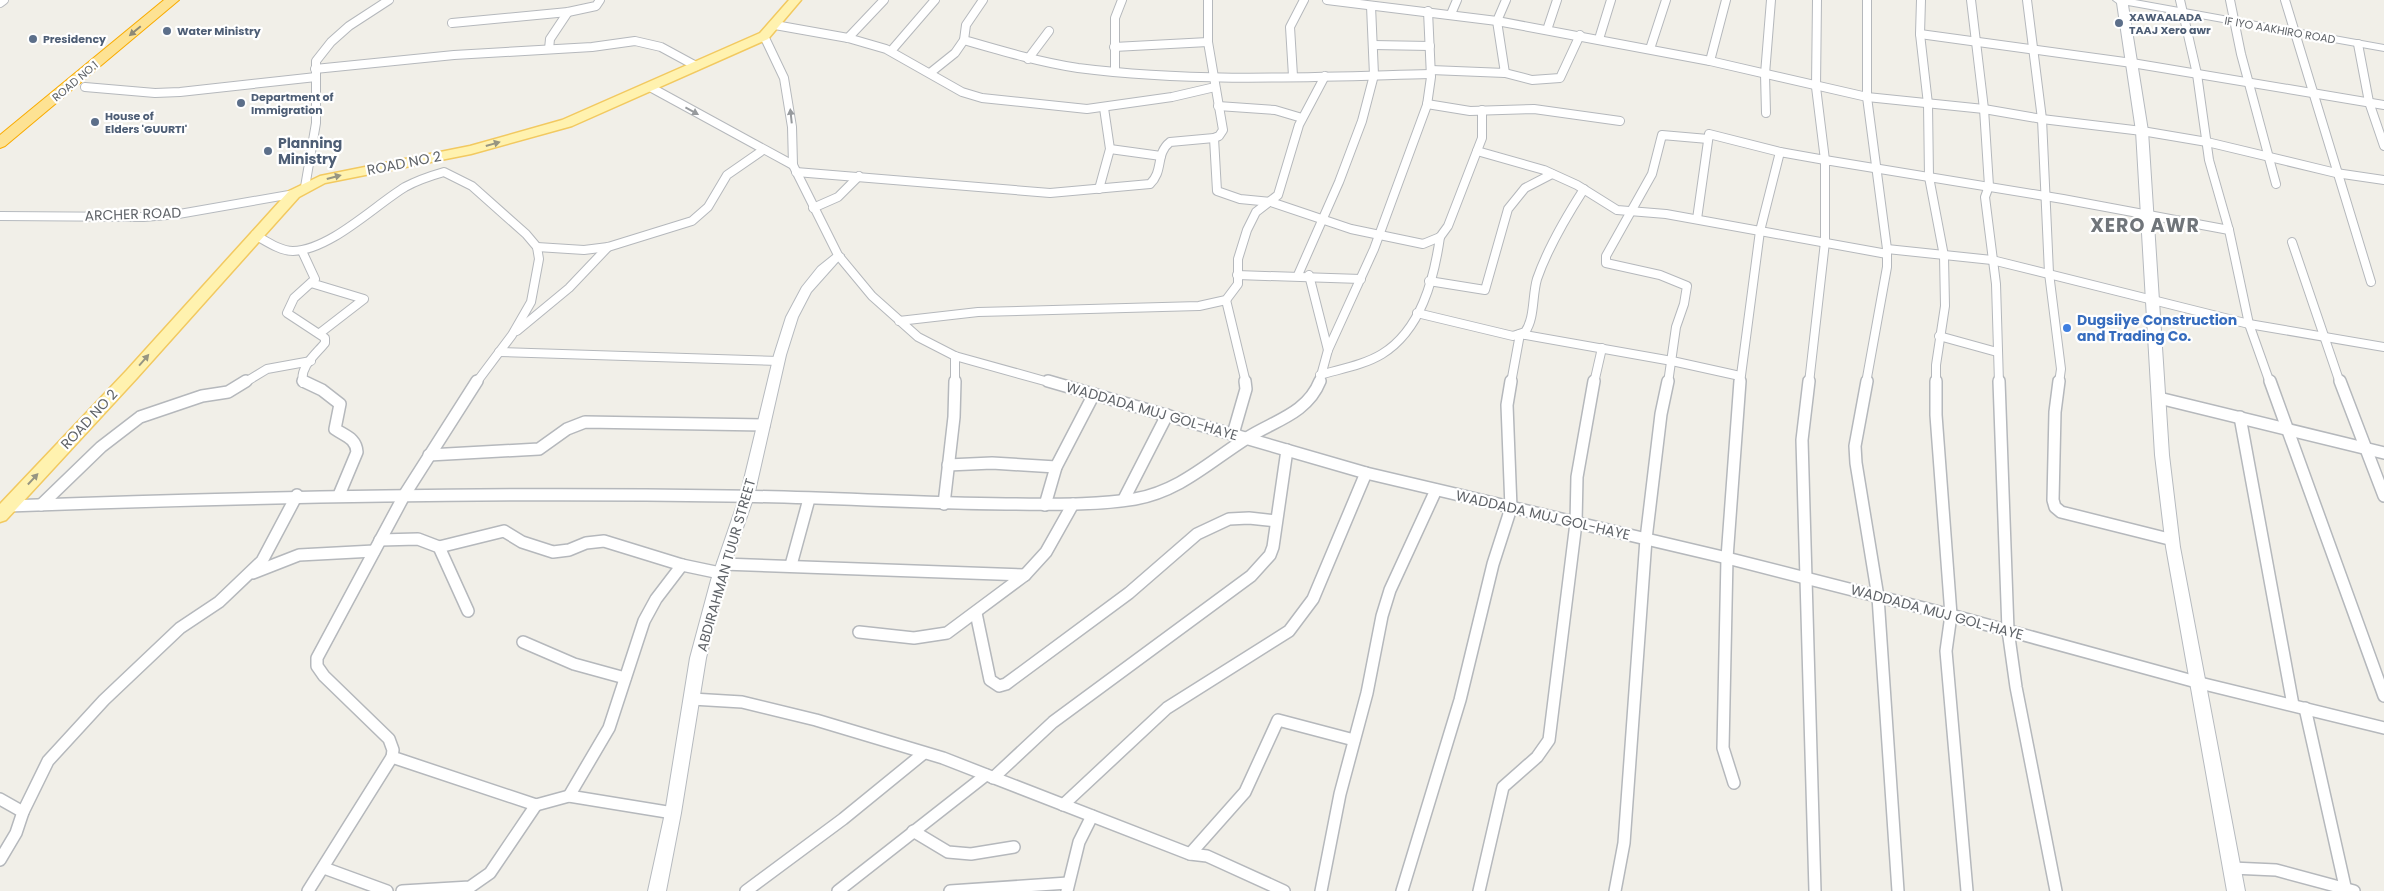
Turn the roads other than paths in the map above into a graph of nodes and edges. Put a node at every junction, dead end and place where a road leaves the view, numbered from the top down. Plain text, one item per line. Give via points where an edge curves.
1 (4, 0) edge
2 (172, 0) edge
3 (388, 0) edge
4 (600, 0) edge
5 (795, 0) edge
6 (884, 0) edge
7 (935, 0) edge
8 (983, 0) edge
9 (1122, 0) edge
10 (1208, 0) edge
11 (1304, 0) edge
12 (1327, 0) edge
13 (1457, 0) edge
14 (1506, 0) edge
15 (1557, 0) edge
16 (1611, 0) edge
17 (1666, 0) edge
18 (1726, 0) edge
19 (1771, 0) edge
20 (1817, 0) edge
21 (1867, 0) edge
22 (1921, 0) edge
23 (1971, 0) edge
24 (2027, 0) edge
25 (2121, 0) edge
26 (2180, 0) edge
27 (2230, 0) edge
28 (2285, 0) edge
29 (0, 3) edge
30 (1394, 3) edge
31 (1371, 6) junction
32 (1428, 11) junction
33 (2181, 11) junction
34 (568, 12) junction
35 (1451, 14) junction
36 (1497, 21) junction
37 (2236, 22) junction
38 (452, 23) dead end
39 (775, 25) junction
40 (1546, 30) junction
41 (1049, 31) dead end
42 (2294, 32) junction
43 (1920, 34) junction
44 (1580, 35) junction
45 (764, 36) junction
46 (848, 38) junction
47 (1599, 39) junction
48 (964, 40) junction
49 (1208, 42) junction
50 (1974, 42) junction
51 (2358, 44) junction
52 (1373, 45) junction
53 (1430, 46) junction
54 (1114, 47) junction
55 (2384, 48) edge
56 (548, 49) junction
57 (1650, 49) junction
58 (2034, 49) junction
59 (891, 51) junction
60 (1028, 59) junction
61 (1710, 61) junction
62 (2132, 63) junction
63 (696, 66) junction
64 (1115, 72) junction
65 (1430, 72) junction
66 (316, 73) junction
67 (930, 73) junction
68 (1505, 73) junction
69 (2198, 74) junction
70 (1374, 75) junction
71 (1766, 75) junction
72 (1293, 76) junction
73 (1326, 76) junction
74 (1214, 78) junction
75 (2250, 82) junction
76 (85, 87) dead end
77 (650, 87) junction
78 (1215, 87) junction
79 (1816, 87) junction
80 (2314, 92) junction
81 (1867, 97) junction
82 (2369, 102) junction
83 (1427, 104) junction
84 (1928, 104) junction
85 (2384, 105) edge
86 (1218, 106) junction
87 (1104, 108) junction
88 (1984, 109) junction
89 (1482, 110) junction
90 (1766, 113) dead end
91 (1302, 118) junction
92 (2042, 119) junction
93 (1620, 121) dead end
94 (2142, 131) junction
95 (1214, 138) junction
96 (1708, 139) junction
97 (2207, 142) junction
98 (0, 143) edge
99 (2384, 146) edge
100 (1110, 149) junction
101 (763, 150) junction
102 (1477, 151) junction
103 (1780, 152) junction
104 (1161, 156) junction
105 (2270, 159) junction
106 (1824, 160) junction
107 (795, 169) junction
108 (1877, 170) junction
109 (2336, 173) junction
110 (1552, 174) junction
111 (859, 176) junction
112 (1929, 177) junction
113 (2384, 180) edge
114 (2276, 184) dead end
115 (1989, 186) junction
116 (1099, 189) junction
117 (1584, 189) junction
118 (299, 190) junction
119 (2046, 197) junction
120 (1271, 202) junction
121 (813, 208) junction
122 (1633, 210) junction
123 (2147, 214) junction
124 (0, 216) edge
125 (1697, 219) junction
126 (1323, 220) junction
127 (2229, 230) junction
128 (1760, 231) junction
129 (255, 234) junction
130 (1379, 235) junction
131 (1440, 237) junction
132 (1825, 242) junction
133 (2292, 242) dead end
134 (537, 247) junction
135 (608, 247) junction
136 (302, 250) junction
137 (1887, 252) junction
138 (838, 256) junction
139 (1944, 256) junction
140 (1992, 260) junction
141 (2049, 273) junction
142 (1237, 275) junction
143 (1298, 275) junction
144 (1310, 275) junction
145 (1361, 279) junction
146 (1430, 281) junction
147 (2371, 282) dead end
148 (311, 283) junction
149 (2154, 299) junction
150 (1226, 300) junction
151 (1417, 313) junction
152 (899, 321) junction
153 (2250, 324) junction
154 (320, 333) junction
155 (1520, 334) junction
156 (512, 335) junction
157 (1939, 336) junction
158 (2323, 337) junction
159 (2384, 346) edge
160 (1602, 348) junction
161 (1328, 350) junction
162 (499, 352) junction
163 (1997, 352) junction
164 (955, 356) junction
165 (311, 361) junction
166 (779, 361) junction
167 (1672, 361) junction
168 (1320, 375) junction
169 (1740, 376) junction
170 (1094, 394) junction
171 (2159, 398) junction
172 (1166, 415) junction
173 (2240, 418) junction
174 (764, 425) junction
175 (2289, 429) junction
176 (1233, 434) junction
177 (1245, 439) junction
178 (1287, 450) junction
179 (2366, 450) junction
180 (2384, 454) edge
181 (429, 455) junction
182 (948, 465) junction
183 (1056, 467) junction
184 (1366, 473) junction
185 (1436, 490) junction
186 (405, 494) junction
187 (297, 495) junction
188 (339, 495) junction
189 (747, 496) junction
190 (2384, 496) edge
191 (809, 499) junction
192 (1124, 499) junction
193 (944, 504) junction
194 (1073, 504) junction
195 (41, 505) junction
196 (1045, 505) junction
197 (1511, 508) junction
198 (4, 511) edge
199 (1276, 521) junction
200 (1576, 523) junction
201 (1646, 539) junction
202 (380, 540) junction
203 (2173, 540) junction
204 (439, 547) junction
205 (374, 551) junction
206 (1727, 558) junction
207 (682, 565) junction
208 (791, 566) junction
209 (722, 569) junction
210 (247, 576) junction
211 (1025, 576) junction
212 (1807, 578) junction
213 (1878, 597) junction
214 (468, 611) dead end
215 (976, 614) junction
216 (1951, 615) junction
217 (2008, 630) junction
218 (859, 632) dead end
219 (523, 642) dead end
220 (625, 678) junction
221 (2200, 683) junction
222 (2384, 696) edge
223 (692, 699) junction
224 (2299, 707) junction
225 (2384, 728) edge
226 (1354, 740) junction
227 (924, 754) junction
228 (392, 757) junction
229 (989, 776) junction
230 (1734, 783) dead end
231 (569, 796) junction
232 (0, 799) edge
233 (536, 805) junction
234 (1063, 805) junction
235 (23, 812) junction
236 (673, 813) junction
237 (1092, 816) junction
238 (913, 831) junction
239 (1014, 847) dead end
240 (1190, 854) junction
241 (0, 860) edge
242 (324, 868) junction
243 (2232, 868) junction
244 (1068, 887) edge
245 (2348, 890) edge
246 (308, 891) edge
247 (387, 891) edge
248 (402, 891) edge
249 (657, 891) edge
250 (746, 891) edge
251 (838, 891) edge
252 (950, 891) edge
253 (1284, 891) edge
254 (1321, 891) edge
255 (1402, 891) edge
256 (1479, 891) edge
257 (1615, 891) edge
258 (1815, 891) edge
259 (1898, 891) edge
260 (1967, 891) edge
261 (2056, 891) edge
262 (2236, 891) edge

1 - 29 street
2 -> 98 highway, ROAD NO.1
3 - 66 street via 331,42 316,61
4 - 34 street via 596,6
5 - 39 main road, ROAD NO 2
6 - 46 street
7 - 59 street
8 - 48 street via 966,25
9 - 54 street via 1115,18
10 - 49 street
11 - 72 street via 1290,27
12 - 31 street
13 - 35 street
14 - 36 street
15 - 40 street
16 - 47 street
17 - 57 street
18 - 61 street
19 - 71 street
20 - 79 street
21 - 81 street
22 - 43 street
23 - 50 street
24 - 58 street
25 - 33 street, IF IYO AAKHIRO ROAD
25 - 62 main road
26 - 33 street
27 - 37 street
28 - 42 street
30 - 31 street
30 - 32 street
31 - 52 street
32 - 35 street
32 - 53 street
33 - 37 street, IF IYO AAKHIRO ROAD
33 - 69 street
34 - 38 street
34 - 56 street via 550,39
35 - 36 street
36 - 40 street
36 - 68 street
37 - 42 street, IF IYO AAKHIRO ROAD
37 - 75 street
39 - 45 main road, ROAD NO 2
39 - 46 street
40 - 44 street
41 - 60 street
42 - 51 street, IF IYO AAKHIRO ROAD
42 - 80 street
43 - 50 street
43 - 84 street
44 - 47 street
44 - 68 street via 1560,78 1525,80
45 - 63 main road, ROAD NO 2
107 -> 45 street via 790,101 784,78
46 - 59 street
47 - 57 street
48 - 60 street
48 - 67 street via 955,54
49 - 54 street
49 - 74 street
50 - 58 street
50 - 88 street
51 - 55 street, IF IYO AAKHIRO ROAD
51 - 82 street
52 - 53 street
52 - 70 street
53 - 65 street
54 - 64 street
56 - 63 street via 647,42
56 - 66 street
57 - 61 street
58 - 62 street
58 - 92 street
59 - 67 street
60 - 64 street
61 - 71 street
62 - 69 street
62 - 94 main road
63 - 77 main road, ROAD NO 2
64 - 74 street
65 - 68 street
65 - 70 street
65 - 83 street
66 - 76 street via 218,89 172,92
66 - 118 street via 316,123
67 - 87 street via 962,92 982,98
69 - 75 street
69 - 97 street
70 - 73 street
70 - 126 street via 1362,121
71 - 79 street
71 - 90 street
72 - 73 street
72 - 74 street
73 - 91 street
74 - 78 street
75 - 80 street
75 - 105 street
77 -> 101 street
118 -> 77 main road, ROAD NO 2 via 344,174 471,150 567,123
78 - 86 street
78 - 87 street
79 - 81 street
79 - 106 street
80 - 82 street
80 - 109 street
81 - 84 street
81 - 108 street
82 - 85 street
82 - 99 street
83 - 89 street
83 - 130 street
84 - 88 street
84 - 112 street
86 - 91 street via 1275,110
86 - 95 street via 1223,130
87 - 100 street
88 - 92 street
88 - 115 street
89 - 93 street via 1534,109
89 - 102 street via 1482,138
91 - 120 street via 1278,195
92 - 94 street
92 - 119 street
94 - 97 street
94 - 123 main road
95 - 104 street via 1170,142 1162,149
95 - 120 street via 1217,191 1240,199
96 - 103 street via 1709,134
96 - 122 street via 1662,135 1652,174
96 - 125 street
97 - 105 street
97 - 127 street
100 - 104 street
100 - 116 street
101 - 107 street
101 - 135 street via 727,175 708,207 692,220
102 - 110 street
102 - 131 street via 1448,226
103 - 106 street
103 - 128 street
104 - 116 street via 1155,181
105 - 109 street
105 - 114 street
106 - 108 street
106 - 132 street
107 - 111 street
107 - 121 street, WADDADA MUJ GOL-HAYE
108 - 112 street
108 - 137 street
109 - 113 street
109 - 147 street
110 - 117 street
110 - 146 street via 1525,188 1505,211 1485,290
111 - 116 street via 1050,193
111 - 121 street via 838,197
112 - 115 street
112 - 139 street
115 - 119 street
115 - 140 street via 1985,198
117 - 122 street via 1617,210
117 - 155 street via 1555,236 1533,293 1527,329
118 - 124 main road, ARCHER ROAD via 179,214 144,217
118 - 129 main road, ROAD NO 2
119 - 123 street
119 - 141 street
120 - 126 street
120 - 142 street via 1256,212 1238,259
121 - 138 street, WADDADA MUJ GOL-HAYE
122 - 125 street
122 - 167 street via 1606,256 1606,263 1660,275 1686,286
123 - 127 street
123 - 149 main road
125 - 128 street
126 - 130 street
126 - 143 street
127 - 153 street
128 - 132 street
128 - 169 street
129 - 136 street via 287,250
198 -> 129 main road, ROAD NO 2 via 132,374
130 - 131 street via 1423,244
130 - 145 street
131 - 146 street
132 - 137 street
132 - 212 street via 1802,440
133 - 158 street
134 - 135 street via 584,250
134 - 136 street via 472,186 444,172 423,177 406,186 325,240
134 - 156 street via 539,259 531,302
135 - 156 street via 569,288
136 - 148 street via 315,275
137 - 139 street
137 - 213 street via 1855,446
138 - 152 street, WADDADA MUJ GOL-HAYE via 872,296
138 - 166 main road, ABDIRAHMAN TUUR STREET via 806,290 792,317
139 - 140 street
139 - 157 street via 1945,306
140 - 141 street
140 - 163 street via 1996,284
141 - 149 street
141 - 203 street via 2061,369 2054,438 2055,507 2061,512
142 - 143 street
142 - 150 street via 1238,284
143 - 144 street
144 - 145 street
144 - 161 street
145 - 161 street
146 - 151 street
148 - 154 street via 292,300 287,313
148 - 154 street via 364,299
149 - 153 street
149 - 171 main road
150 - 152 street via 1198,306 978,312
150 - 176 street via 1246,389
151 - 155 street via 1513,336
151 - 168 street via 1397,341 1381,354
152 - 164 street, WADDADA MUJ GOL-HAYE via 927,343
153 - 158 street
153 - 175 street
154 - 165 street via 325,343
155 - 160 street
155 - 197 street via 1507,405
156 - 162 street
157 - 163 street
157 - 216 street via 1937,450
158 - 159 street
158 - 179 street
160 - 167 street
160 - 200 street via 1577,477
161 - 168 street
162 - 166 street
162 - 181 street via 467,394
163 - 217 street
164 - 170 street, WADDADA MUJ GOL-HAYE
164 - 182 street via 954,417
165 - 188 street via 301,372 303,383 322,390 340,404 336,429 350,437 357,446
165 - 195 street via 268,369 228,392 202,396 140,417 101,447
166 - 174 main road, ABDIRAHMAN TUUR STREET
167 - 169 street
167 - 201 street via 1661,414
168 - 177 street via 1316,391 1308,402
169 - 206 street
170 - 172 street, WADDADA MUJ GOL-HAYE
170 - 183 street
171 - 173 street
171 - 203 main road via 2162,455
172 - 176 street, WADDADA MUJ GOL-HAYE
172 - 192 street
173 - 175 street
173 - 224 street
174 - 181 street via 585,422 569,426 539,449
174 - 189 main road, ABDIRAHMAN TUUR STREET
175 - 179 street
175 - 222 street
176 - 177 street, WADDADA MUJ GOL-HAYE
177 - 178 street, WADDADA MUJ GOL-HAYE
177 - 192 street via 1199,474 1172,488 1148,497
178 - 184 street, WADDADA MUJ GOL-HAYE
178 - 199 street
179 - 180 street
179 - 190 street
181 - 186 street
182 - 183 street via 992,463
182 - 193 street
183 - 196 street
184 - 185 street, WADDADA MUJ GOL-HAYE
184 - 234 street via 1313,599 1289,631 1167,708
185 - 197 street, WADDADA MUJ GOL-HAYE
185 - 226 street via 1387,599
186 - 188 street
186 - 189 street
186 - 202 street
187 - 188 street
187 - 195 street
187 - 210 street via 262,560
189 - 191 street
189 - 209 main road, ABDIRAHMAN TUUR STREET
191 - 193 street
191 - 208 street
192 - 194 street
193 - 196 street
194 - 196 street
194 - 211 street via 1046,552
195 - 198 street
197 - 200 street, WADDADA MUJ GOL-HAYE
197 - 255 street via 1493,564 1460,700
199 - 215 street via 1242,518 1223,521 1190,539 1130,592 1006,684 999,686 990,680
199 - 229 street via 1270,555 1251,576 1053,722
200 - 201 street, WADDADA MUJ GOL-HAYE
200 - 256 street via 1549,740 1537,757 1503,787
201 - 206 street, WADDADA MUJ GOL-HAYE
201 - 257 street via 1624,843
202 - 204 street via 421,539 432,541
202 - 205 street
203 - 221 main road
204 - 207 street via 504,531 522,542 553,552 604,542
204 - 214 street
205 - 210 street via 298,555
205 - 228 street via 322,645 317,666 389,739
206 - 212 street, WADDADA MUJ GOL-HAYE
206 - 230 street via 1724,748
207 - 209 street
207 - 220 street via 644,621
208 - 209 street
208 - 211 street
209 - 223 main road, ABDIRAHMAN TUUR STREET via 698,658
210 - 235 street via 219,602 180,628 74,731 48,761
211 - 215 street
212 - 213 street, WADDADA MUJ GOL-HAYE
212 - 258 street
213 - 216 street, WADDADA MUJ GOL-HAYE
213 - 259 street
215 - 218 street via 933,638
216 - 217 street, WADDADA MUJ GOL-HAYE
216 - 260 street via 1946,651
217 - 221 street, WADDADA MUJ GOL-HAYE
217 - 261 street
219 - 220 street via 574,664
220 - 231 street via 609,728
221 - 224 street, WADDADA MUJ GOL-HAYE
221 - 243 main road
223 - 227 street via 742,702 816,720
223 - 236 main road, ABDIRAHMAN TUUR STREET
224 - 225 street, WADDADA MUJ GOL-HAYE
224 - 245 street
226 - 240 street via 1278,720 1245,792
226 - 254 street
227 - 229 street
227 - 250 street
228 - 233 street
228 - 242 street
229 - 234 street
229 - 238 street
231 - 233 street
231 - 236 street
232 - 235 street
233 - 248 street via 490,873 470,887
234 - 237 street
235 - 241 street via 16,833
236 - 249 main road, ABDIRAHMAN TUUR STREET
237 - 240 street
237 - 244 street via 1079,842
238 - 239 street via 948,852 972,854
238 - 251 street
240 - 253 street via 1207,856
242 - 246 street
242 - 247 street
243 - 245 street via 2276,870
243 - 262 main road
244 - 252 street

